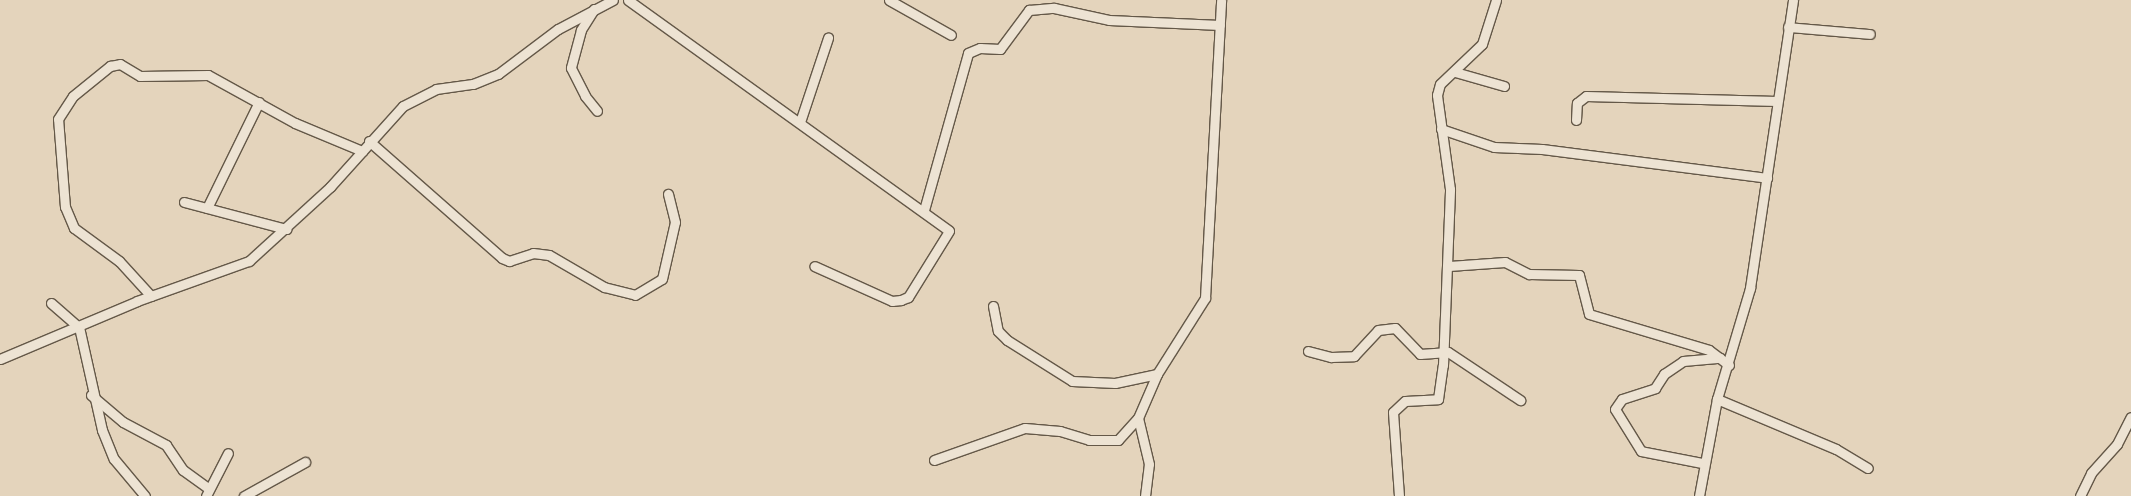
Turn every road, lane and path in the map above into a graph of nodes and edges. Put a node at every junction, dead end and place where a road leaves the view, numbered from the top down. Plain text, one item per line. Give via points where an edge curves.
1 (613, 0) edge
2 (628, 0) edge
3 (889, 0) edge
4 (1221, 0) edge
5 (1496, 0) edge
6 (1793, 0) edge
7 (594, 9) junction
8 (1220, 25) junction
9 (1788, 27) junction
10 (1870, 34) dead end
11 (951, 35) dead end
12 (828, 38) dead end
13 (1455, 72) junction
14 (1504, 86) dead end
15 (1777, 101) junction
16 (259, 102) junction
17 (598, 111) dead end
18 (1576, 120) dead end
19 (800, 122) junction
20 (1441, 129) junction
21 (370, 141) junction
22 (362, 151) junction
23 (1767, 178) junction
24 (668, 194) dead end
25 (184, 202) dead end
26 (207, 208) junction
27 (924, 210) junction
28 (286, 229) junction
29 (814, 266) dead end
30 (1449, 266) junction
31 (151, 296) junction
32 (51, 303) dead end
33 (993, 306) dead end
34 (79, 326) junction
35 (1308, 351) dead end
36 (1444, 353) junction
37 (1720, 358) junction
38 (0, 359) edge
39 (1729, 365) junction
40 (1156, 374) junction
41 (91, 395) junction
42 (1717, 399) junction
43 (1520, 400) dead end
44 (2131, 417) edge
45 (1138, 418) junction
46 (228, 453) dead end
47 (934, 460) dead end
48 (305, 462) dead end
49 (1702, 463) junction
50 (1868, 468) dead end
51 (207, 492) edge
52 (145, 496) edge
53 (244, 496) edge
54 (1145, 496) edge
55 (1399, 496) edge
56 (1698, 496) edge
57 (2080, 496) edge

1 - 7 street
2 - 19 street
3 - 11 street
4 - 8 street
5 - 13 street via 1482,44
6 - 9 street
7 - 17 street via 581,30 571,68 585,96
7 - 21 street via 558,29 498,74 419,95 403,106
8 - 27 street via 1109,20 1054,8 1029,10 1000,49 980,48 968,53
8 - 40 street via 1205,298
9 - 10 street
9 - 15 street
12 - 19 street
13 - 14 street
13 - 20 street via 1440,84 1437,95
15 - 18 street via 1586,96 1578,103
15 - 23 street
16 - 22 street
16 - 26 street
16 - 31 street via 208,75 140,76 115,63 64,106 57,128 69,222 119,261
19 - 27 street
20 - 23 street via 1494,147 1542,149
20 - 30 street via 1450,189
21 - 22 street
21 - 24 street via 502,258 509,261 533,253 549,255 604,287 635,295 662,279 675,222
22 - 28 street
23 - 39 street via 1750,288
25 - 26 street
26 - 28 street
27 - 29 street via 945,224 949,237 908,297 892,301
28 - 31 street via 249,261
30 - 36 street
30 - 37 street via 1505,262 1529,274 1579,275 1589,314 1694,344
31 - 34 street
32 - 34 street
33 - 40 street via 998,331 1007,340 1072,381 1115,383
34 - 38 street
34 - 41 street
35 - 36 street via 1331,358 1354,356 1367,338 1386,327 1394,328 1420,354
36 - 43 street via 1455,355 1484,380
36 - 55 street via 1438,399 1405,401 1393,412
37 - 39 street
37 - 49 street via 1683,360 1664,374 1655,388 1622,399 1615,409 1641,451
39 - 42 street
40 - 45 street
41 - 51 street via 123,422 166,445 183,470
41 - 52 street via 114,459
42 - 49 street
42 - 50 street via 1836,449
44 - 57 street via 2117,444 2091,473
45 - 47 street via 1118,440 1089,440 1060,430 1025,428
45 - 54 street via 1149,464
46 - 51 street
48 - 53 street
49 - 56 street

